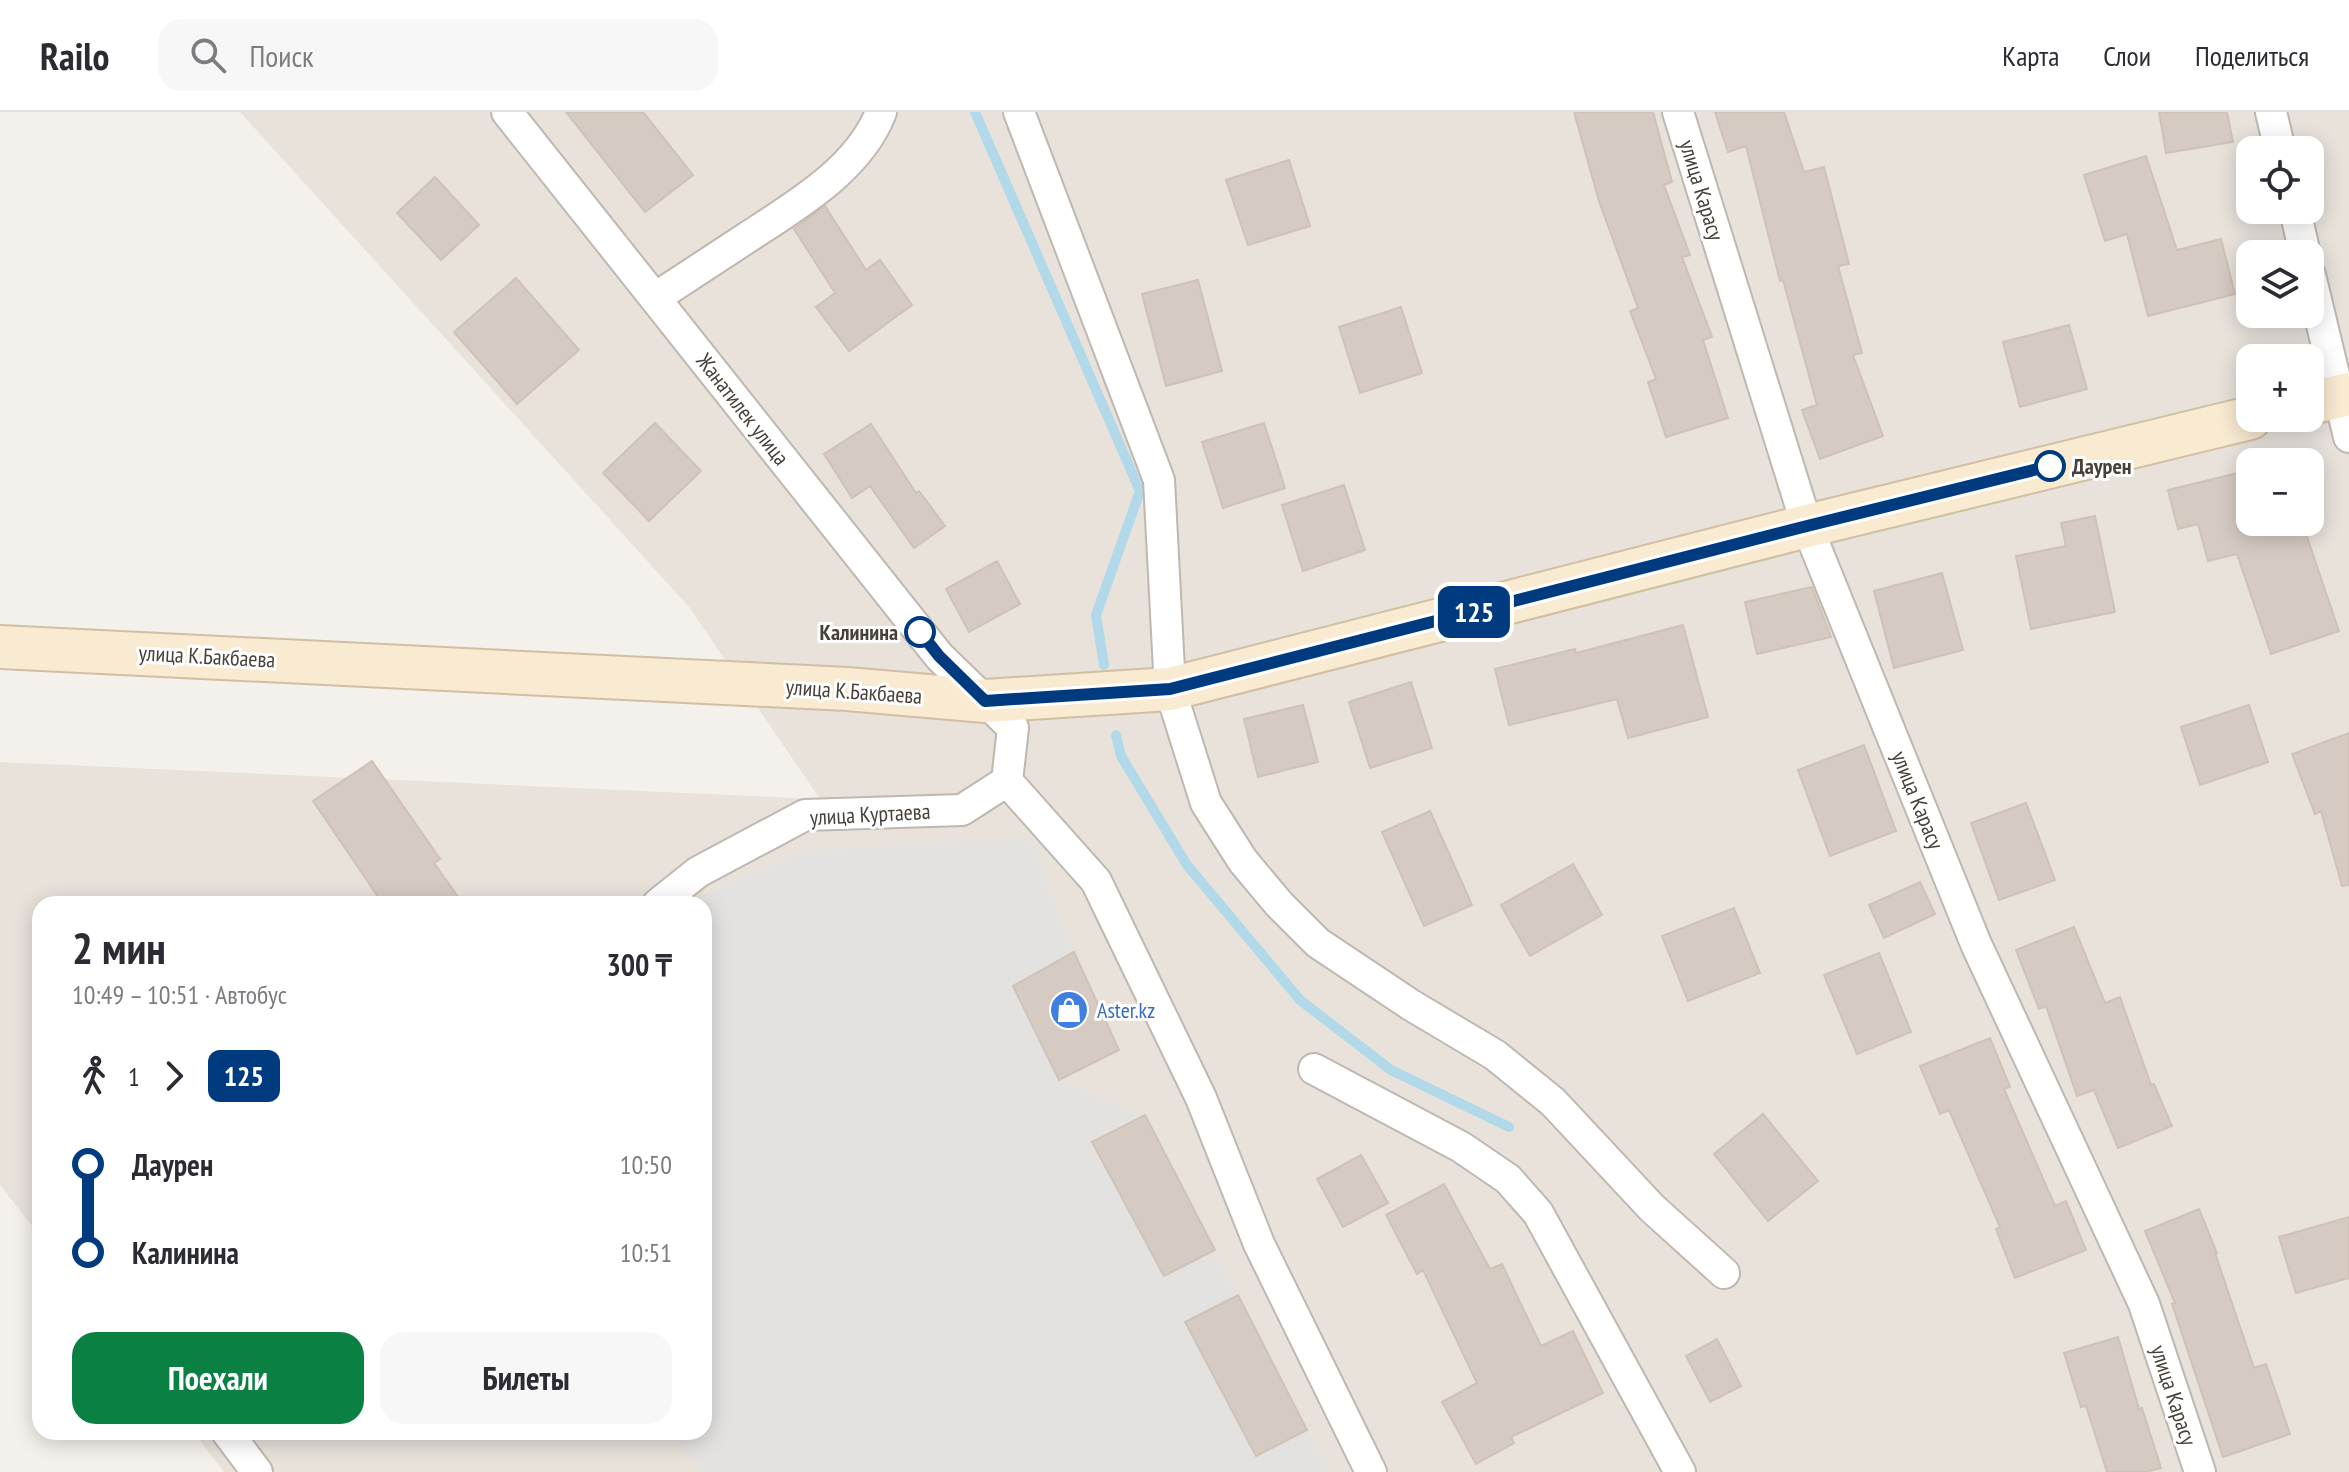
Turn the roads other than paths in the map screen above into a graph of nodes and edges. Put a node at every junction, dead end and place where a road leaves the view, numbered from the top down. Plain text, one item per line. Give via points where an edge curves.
1 (507, 112) edge
2 (881, 112) edge
3 (1019, 112) edge
4 (1678, 112) edge
5 (2271, 112) edge
6 (2277, 136) edge
7 (655, 298) junction
8 (2320, 328) edge
9 (2333, 398) edge
10 (2236, 421) edge
11 (2349, 437) edge
12 (1807, 526) junction
13 (0, 647) edge
14 (1170, 689) junction
15 (985, 701) junction
16 (1007, 781) junction
17 (668, 896) edge
18 (1314, 1069) dead end
19 (1724, 1273) dead end
20 (233, 1440) edge
21 (257, 1472) edge
22 (1371, 1472) edge
23 (1680, 1472) edge
24 (2200, 1472) edge

1 - 7 street, Жанатилек улица
2 - 7 street via 841,171
3 - 14 street via 1159,480
4 - 12 street, улица Карасу
5 - 6 street
7 - 15 street, Жанатилек улица via 939,656
8 - 9 street
9 - 11 street
10 - 12 street, улица К.Бакбаева
12 - 14 street, улица К.Бакбаева
12 - 24 street, улица Карасу via 1976,944 2144,1304
13 - 15 street, улица К.Бакбаева via 847,689
14 - 15 street, улица К.Бакбаева
14 - 19 street via 1206,803 1279,904 1318,943 1495,1055 1553,1102 1652,1208
15 - 16 street via 1013,728
16 - 17 street, улица Куртаева via 962,810 805,815 698,872
16 - 22 street via 1096,881 1201,1098 1259,1244
18 - 23 street via 1461,1147 1508,1179 1538,1213
20 - 21 street

